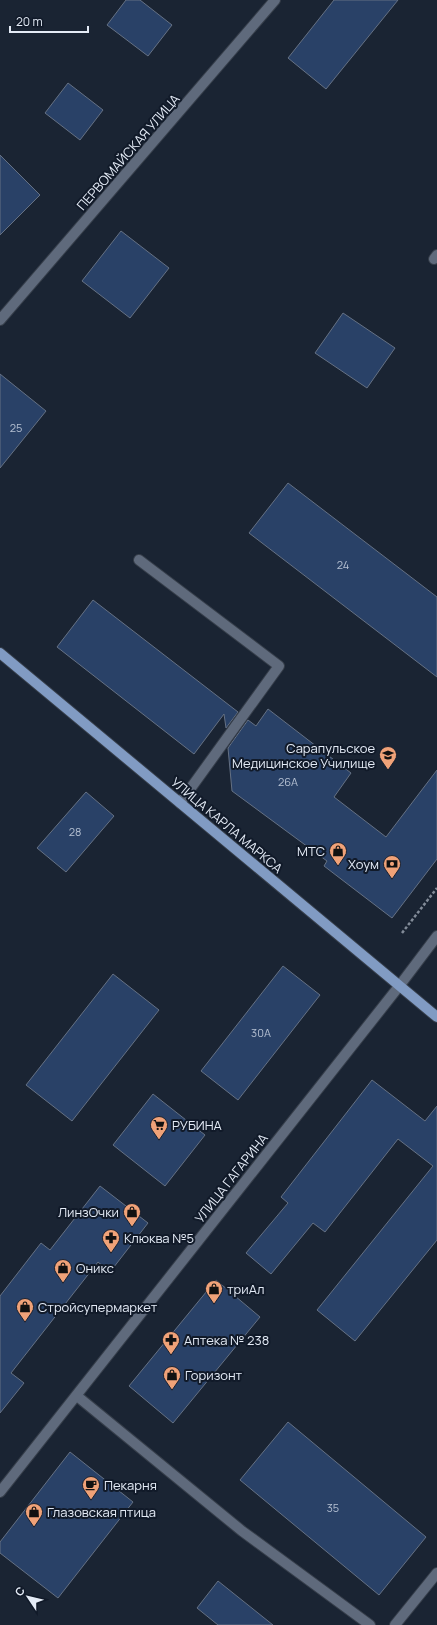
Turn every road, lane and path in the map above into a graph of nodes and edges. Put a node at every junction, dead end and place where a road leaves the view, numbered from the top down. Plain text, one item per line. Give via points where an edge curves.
1 (275, 0) edge
2 (0, 320) edge
3 (139, 560) dead end
4 (0, 653) edge
5 (180, 803) junction
6 (437, 888) edge
7 (402, 933) dead end
8 (437, 936) edge
9 (400, 985) junction
10 (437, 1017) edge
11 (77, 1396) junction
12 (0, 1492) edge
13 (437, 1573) edge
14 (370, 1625) edge
15 (395, 1625) edge

1 - 2 street, ПЕРВОМАЙСКАЯ УЛИЦА
3 - 5 street via 279,666
4 - 5 main road, УЛИЦА КАРЛА МАРКСА
5 - 9 main road, УЛИЦА КАРЛА МАРКСА
6 - 7 path
8 - 9 street, УЛИЦА ГАГАРИНА
9 - 10 main road, УЛИЦА КАРЛА МАРКСА
9 - 11 street, УЛИЦА ГАГАРИНА
11 - 12 street, УЛИЦА ГАГАРИНА
11 - 14 street via 242,1531
13 - 15 street

